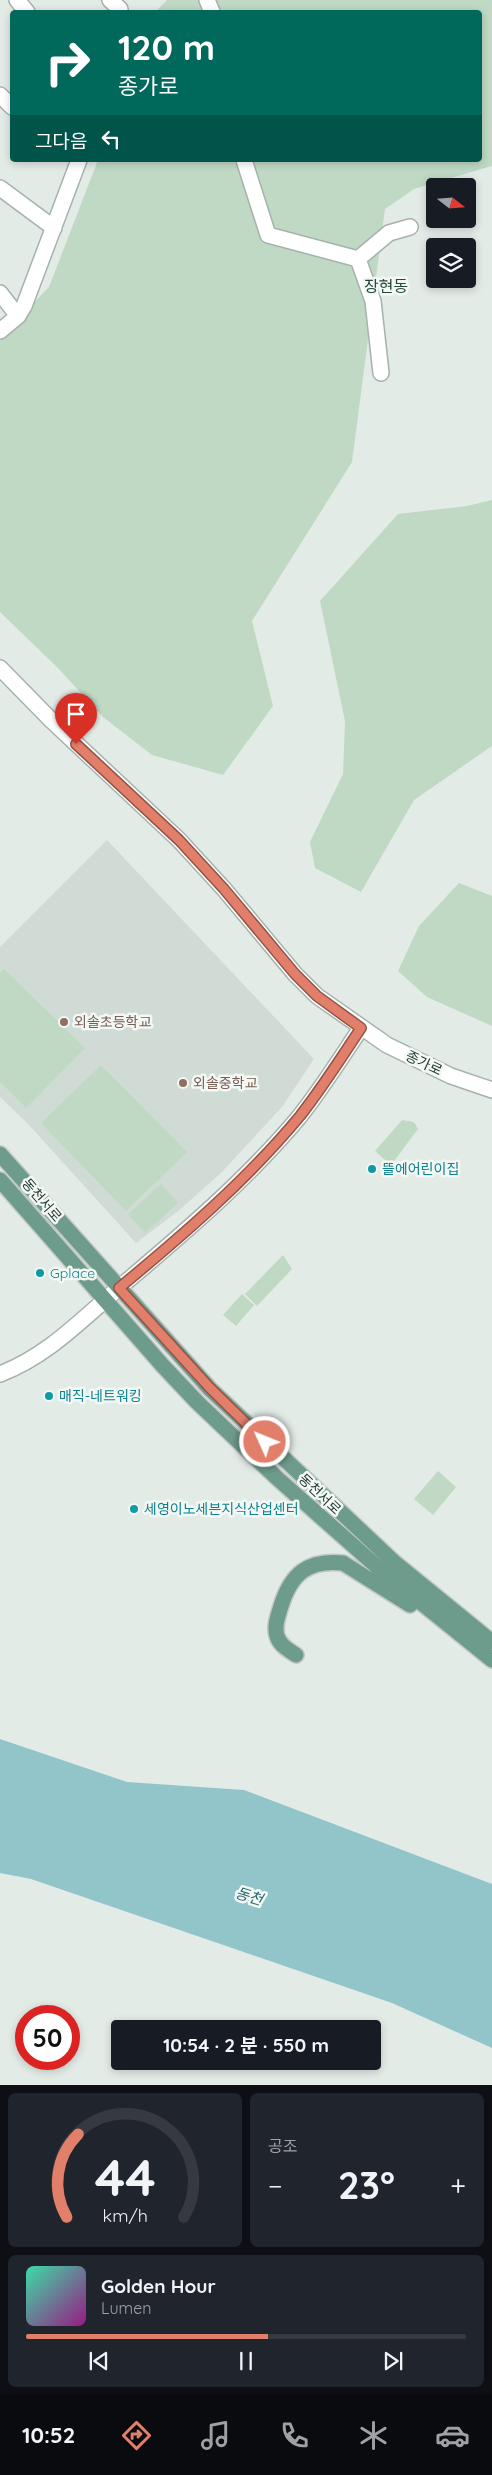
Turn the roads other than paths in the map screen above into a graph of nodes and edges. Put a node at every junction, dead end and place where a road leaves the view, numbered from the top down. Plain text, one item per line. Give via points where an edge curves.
1 (16, 0) edge
2 (110, 0) edge
3 (25, 10) edge
4 (120, 10) edge
5 (0, 96) edge
6 (10, 105) edge
7 (77, 162) edge
8 (245, 162) edge
9 (0, 188) edge
10 (410, 227) dead end
11 (54, 228) junction
12 (358, 259) junction
13 (0, 293) edge
14 (18, 316) junction
15 (0, 332) edge
16 (381, 373) dead end
17 (0, 668) edge
18 (361, 1028) junction
19 (492, 1090) edge
20 (0, 1154) edge
21 (0, 1180) edge
22 (119, 1288) junction
23 (105, 1300) junction
24 (0, 1374) edge
25 (463, 1619) junction
26 (492, 1636) edge
27 (492, 1642) edge
28 (296, 1655) dead end
29 (491, 1660) edge

1 - 3 street
2 - 4 street
5 - 6 street
7 - 11 street
8 - 12 street via 268,235
9 - 11 street
10 - 12 street via 389,233
11 - 14 street
12 - 16 street via 373,300
13 - 14 street
14 - 15 street
17 - 18 street, 종가로 via 179,840 317,996
18 - 19 street, 종가로 via 414,1060
18 - 22 street via 301,1115 267,1153 207,1213
20 - 22 main road, 동천서로
21 - 23 main road, 동천서로
22 - 23 street
22 - 25 main road, 동천서로 via 210,1388 292,1468 394,1562
23 - 24 street via 40,1355
23 - 29 main road, 동천서로 via 196,1402 277,1478 383,1572
25 - 26 main road
25 - 27 main road, 동천서로
28 - 29 main road via 277,1637 276,1622 286,1590 294,1577 305,1569 331,1561 354,1568

